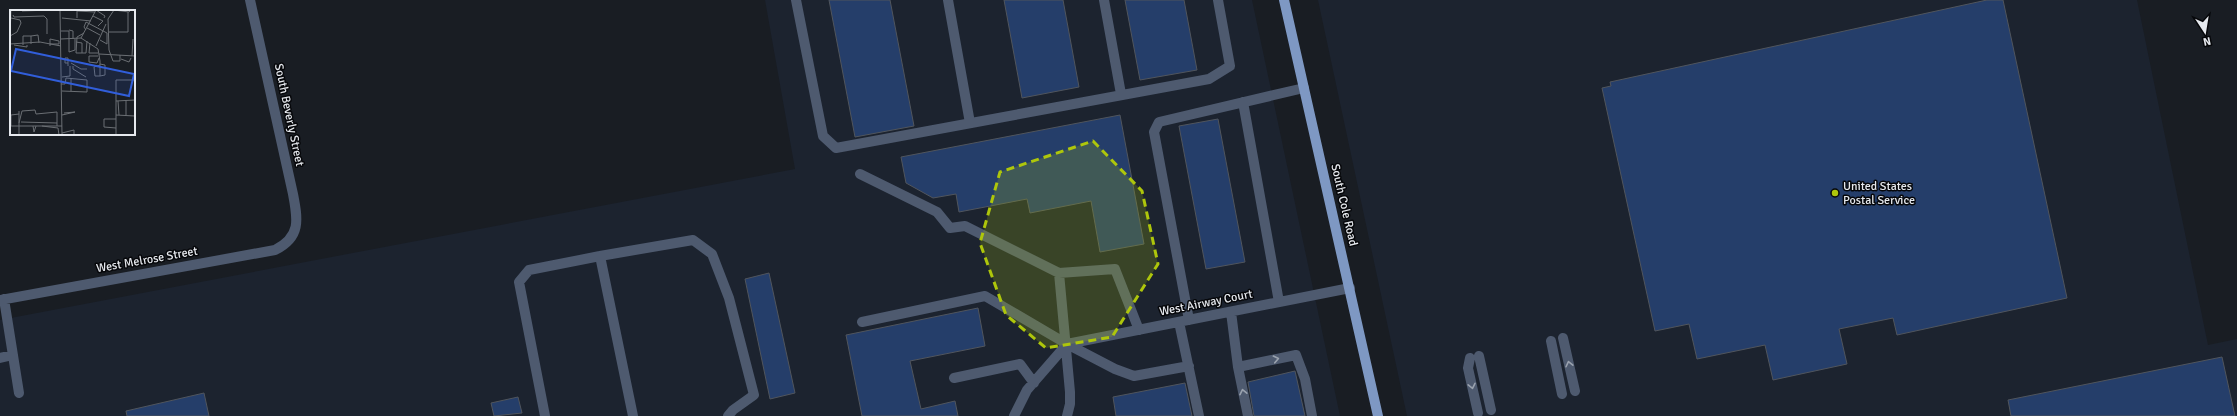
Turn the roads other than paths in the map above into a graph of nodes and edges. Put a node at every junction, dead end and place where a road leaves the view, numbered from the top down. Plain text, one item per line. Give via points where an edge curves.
1 (250, 0) edge
2 (796, 0) edge
3 (948, 0) edge
4 (1104, 0) edge
5 (1218, 0) edge
6 (1284, 0) edge
7 (1304, 88) junction
8 (1121, 94) junction
9 (1243, 102) junction
10 (970, 123) junction
11 (860, 174) dead end
12 (294, 236) joint
13 (600, 256) junction
14 (1059, 273) junction
15 (1350, 288) junction
16 (2, 300) edge
17 (1279, 302) junction
18 (1231, 312) junction
19 (1189, 320) junction
20 (862, 322) dead end
21 (1178, 322) junction
22 (1139, 330) junction
23 (1563, 338) dead end
24 (1551, 341) dead end
25 (1067, 344) junction
26 (13, 355) junction
27 (0, 358) edge
28 (1189, 366) junction
29 (1238, 367) junction
30 (954, 378) dead end
31 (1034, 382) junction
32 (1575, 391) dead end
33 (19, 392) dead end
34 (1562, 394) dead end
35 (1491, 410) dead end
36 (1478, 413) dead end
37 (545, 416) edge
38 (633, 416) edge
39 (728, 416) edge
40 (1014, 416) edge
41 (1067, 416) edge
42 (1199, 416) edge
43 (1248, 416) edge
44 (1312, 416) edge
45 (1378, 416) edge

1 - 12 street, South Beverly Street via 297,214
2 - 10 street via 823,136 836,148
3 - 10 street
4 - 8 street
5 - 8 street via 1230,66 1209,79
6 - 7 main road, South Cole Road
7 - 9 street
7 - 15 main road, South Cole Road
8 - 10 street
9 - 17 street
9 - 19 street via 1159,122 1154,132
11 - 14 street via 937,212 950,228 964,226
12 - 16 street, West Melrose Street via 286,245 275,250
13 - 37 street via 529,270 519,282
13 - 38 street
13 - 39 street via 693,240 712,254 729,298 754,394
14 - 22 street via 1115,269
14 - 25 street
15 - 17 street, West Airway Court
15 - 45 main road, South Cole Road
16 - 26 street
17 - 18 street, West Airway Court
18 - 19 street, West Airway Court
18 - 29 street
19 - 21 street, West Airway Court
20 - 25 street via 985,296
21 - 22 street, West Airway Court
21 - 28 street
22 - 25 street, West Airway Court
32 -> 23 street
24 - 34 street
25 - 28 street via 1134,376
25 - 31 street
25 - 41 street via 1070,398
26 - 27 street
26 - 33 street
28 - 42 street
43 -> 29 street
29 -> 44 street via 1296,355
30 - 31 street via 1020,364
31 - 40 street
35 -> 36 street via 1475,357 1468,368

